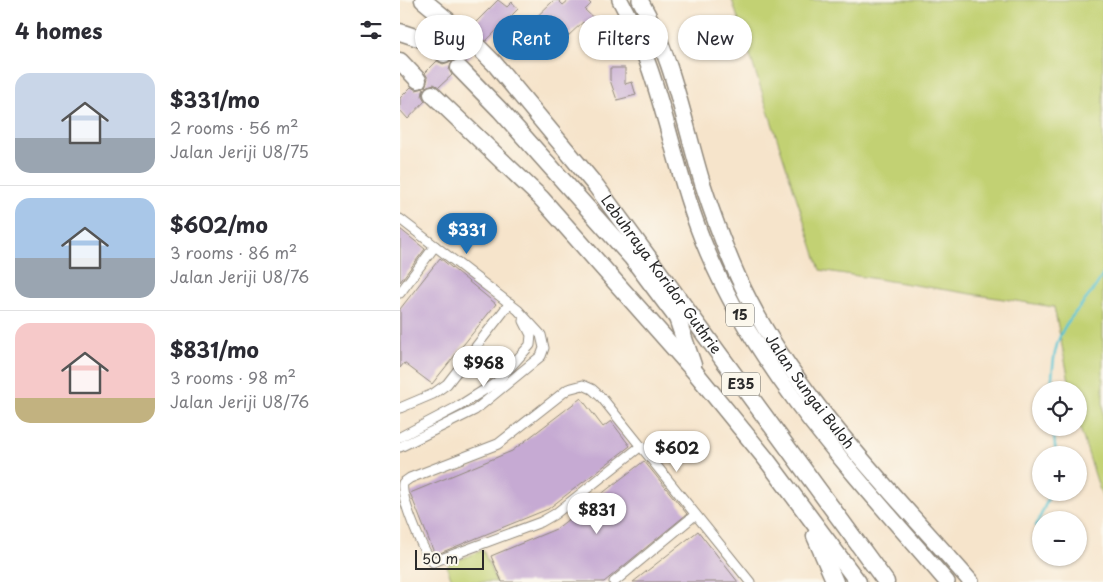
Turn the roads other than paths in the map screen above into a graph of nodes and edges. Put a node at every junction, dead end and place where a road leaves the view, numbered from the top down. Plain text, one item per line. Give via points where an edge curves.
1 (423, 0) edge
2 (620, 0) edge
3 (640, 0) edge
4 (441, 15) edge
5 (400, 32) edge
6 (415, 37) edge
7 (483, 53) edge
8 (400, 62) edge
9 (459, 68) dead end
10 (418, 80) dead end
11 (432, 94) dead end
12 (400, 219) edge
13 (435, 246) junction
14 (400, 293) edge
15 (510, 303) junction
16 (518, 310) junction
17 (695, 372) junction
18 (400, 408) edge
19 (400, 437) edge
20 (641, 446) junction
21 (400, 447) edge
22 (695, 515) junction
23 (806, 516) junction
24 (614, 582) edge
25 (750, 582) edge
26 (835, 582) edge
27 (858, 582) edge
28 (886, 582) edge
29 (947, 582) edge
30 (971, 582) edge

1 - 4 highway
2 - 29 highway, Jalan Sungai Buloh / 15 via 648,58 708,254 744,323 769,366 813,424
3 - 30 highway, Jalan Sungai Buloh / 15 via 653,22 669,65 704,186 756,314 782,358 826,416
5 - 6 highway
7 - 28 highway, Lebuhraya Koridor Guthrie / E35 via 596,186
8 - 10 highway
9 - 17 highway via 632,258 677,318
11 - 17 highway, Lebuhraya Koridor Guthrie / E35 via 541,198
12 - 13 street
13 - 14 street
13 - 15 street
15 - 16 street
15 - 18 street via 447,384 433,394
16 - 19 street via 531,335 525,353 497,382
16 - 21 street via 541,334 544,348 541,356 475,410
17 - 23 highway, Lebuhraya Koridor Guthrie / E35 via 766,459
20 - 20 street via 597,393 579,385 568,389 498,444 410,478 403,483 401,493 424,551 433,562 541,522
20 - 22 street
22 - 24 street
22 - 25 street
23 - 26 highway
23 - 27 highway, Lebuhraya Koridor Guthrie / E35

